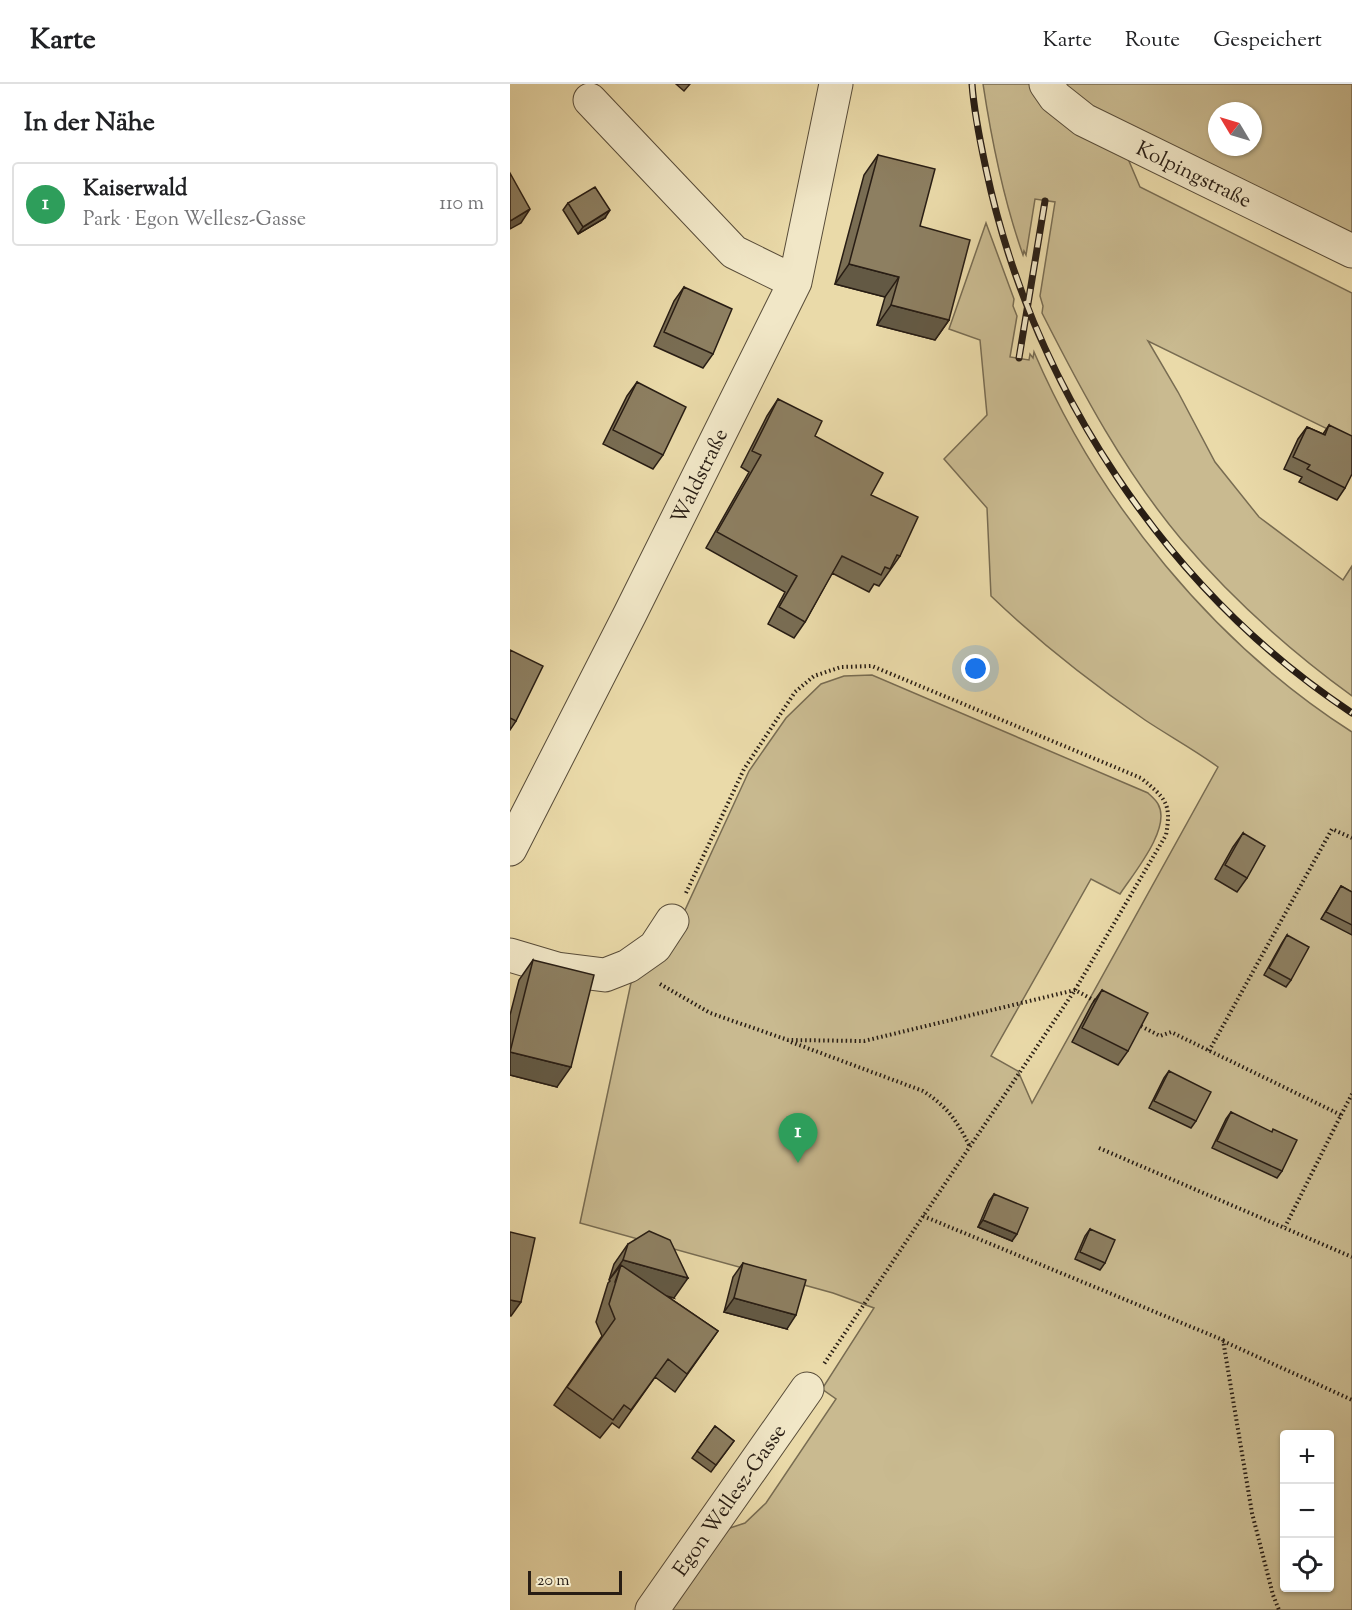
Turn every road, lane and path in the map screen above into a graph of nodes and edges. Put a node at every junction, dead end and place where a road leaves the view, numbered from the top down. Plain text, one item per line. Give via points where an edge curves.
1 (836, 84) edge
2 (1047, 84) edge
3 (590, 100) dead end
4 (1352, 251) edge
5 (795, 282) junction
6 (1352, 838) edge
7 (510, 849) edge
8 (672, 921) joint
9 (510, 955) edge
10 (628, 966) junction
11 (1075, 990) junction
12 (1101, 1004) edge
13 (1131, 1020) edge
14 (788, 1040) junction
15 (1209, 1051) junction
16 (1352, 1094) edge
17 (1341, 1115) junction
18 (970, 1147) junction
19 (1099, 1148) dead end
20 (923, 1216) junction
21 (1285, 1227) junction
22 (1352, 1257) edge
23 (1223, 1340) junction
24 (807, 1389) joint
25 (1352, 1400) edge
26 (652, 1610) edge
27 (1279, 1610) edge

1 - 5 street, Waldstraße
2 - 4 street, Kolpingstraße via 1071,112 1084,120
3 - 5 street via 734,252
5 - 7 street, Waldstraße
6 - 15 path via 1332,829
8 - 10 street via 655,947
8 - 11 path via 744,769 795,692 814,676 842,666 872,666 1142,778 1166,801 1166,835
9 - 10 street via 557,969 605,975
10 - 14 path via 710,1013
11 - 12 path
11 - 14 path via 864,1041
11 - 18 path
13 - 15 path via 1160,1036 1171,1032
14 - 18 path via 923,1091 957,1120
15 - 17 path
16 - 17 path
17 - 21 path
18 - 20 path
19 - 21 path
20 - 23 path
20 - 24 path
21 - 22 path
23 - 25 path
23 - 27 path via 1252,1513
24 - 26 street, Egon Wellesz-Gasse

